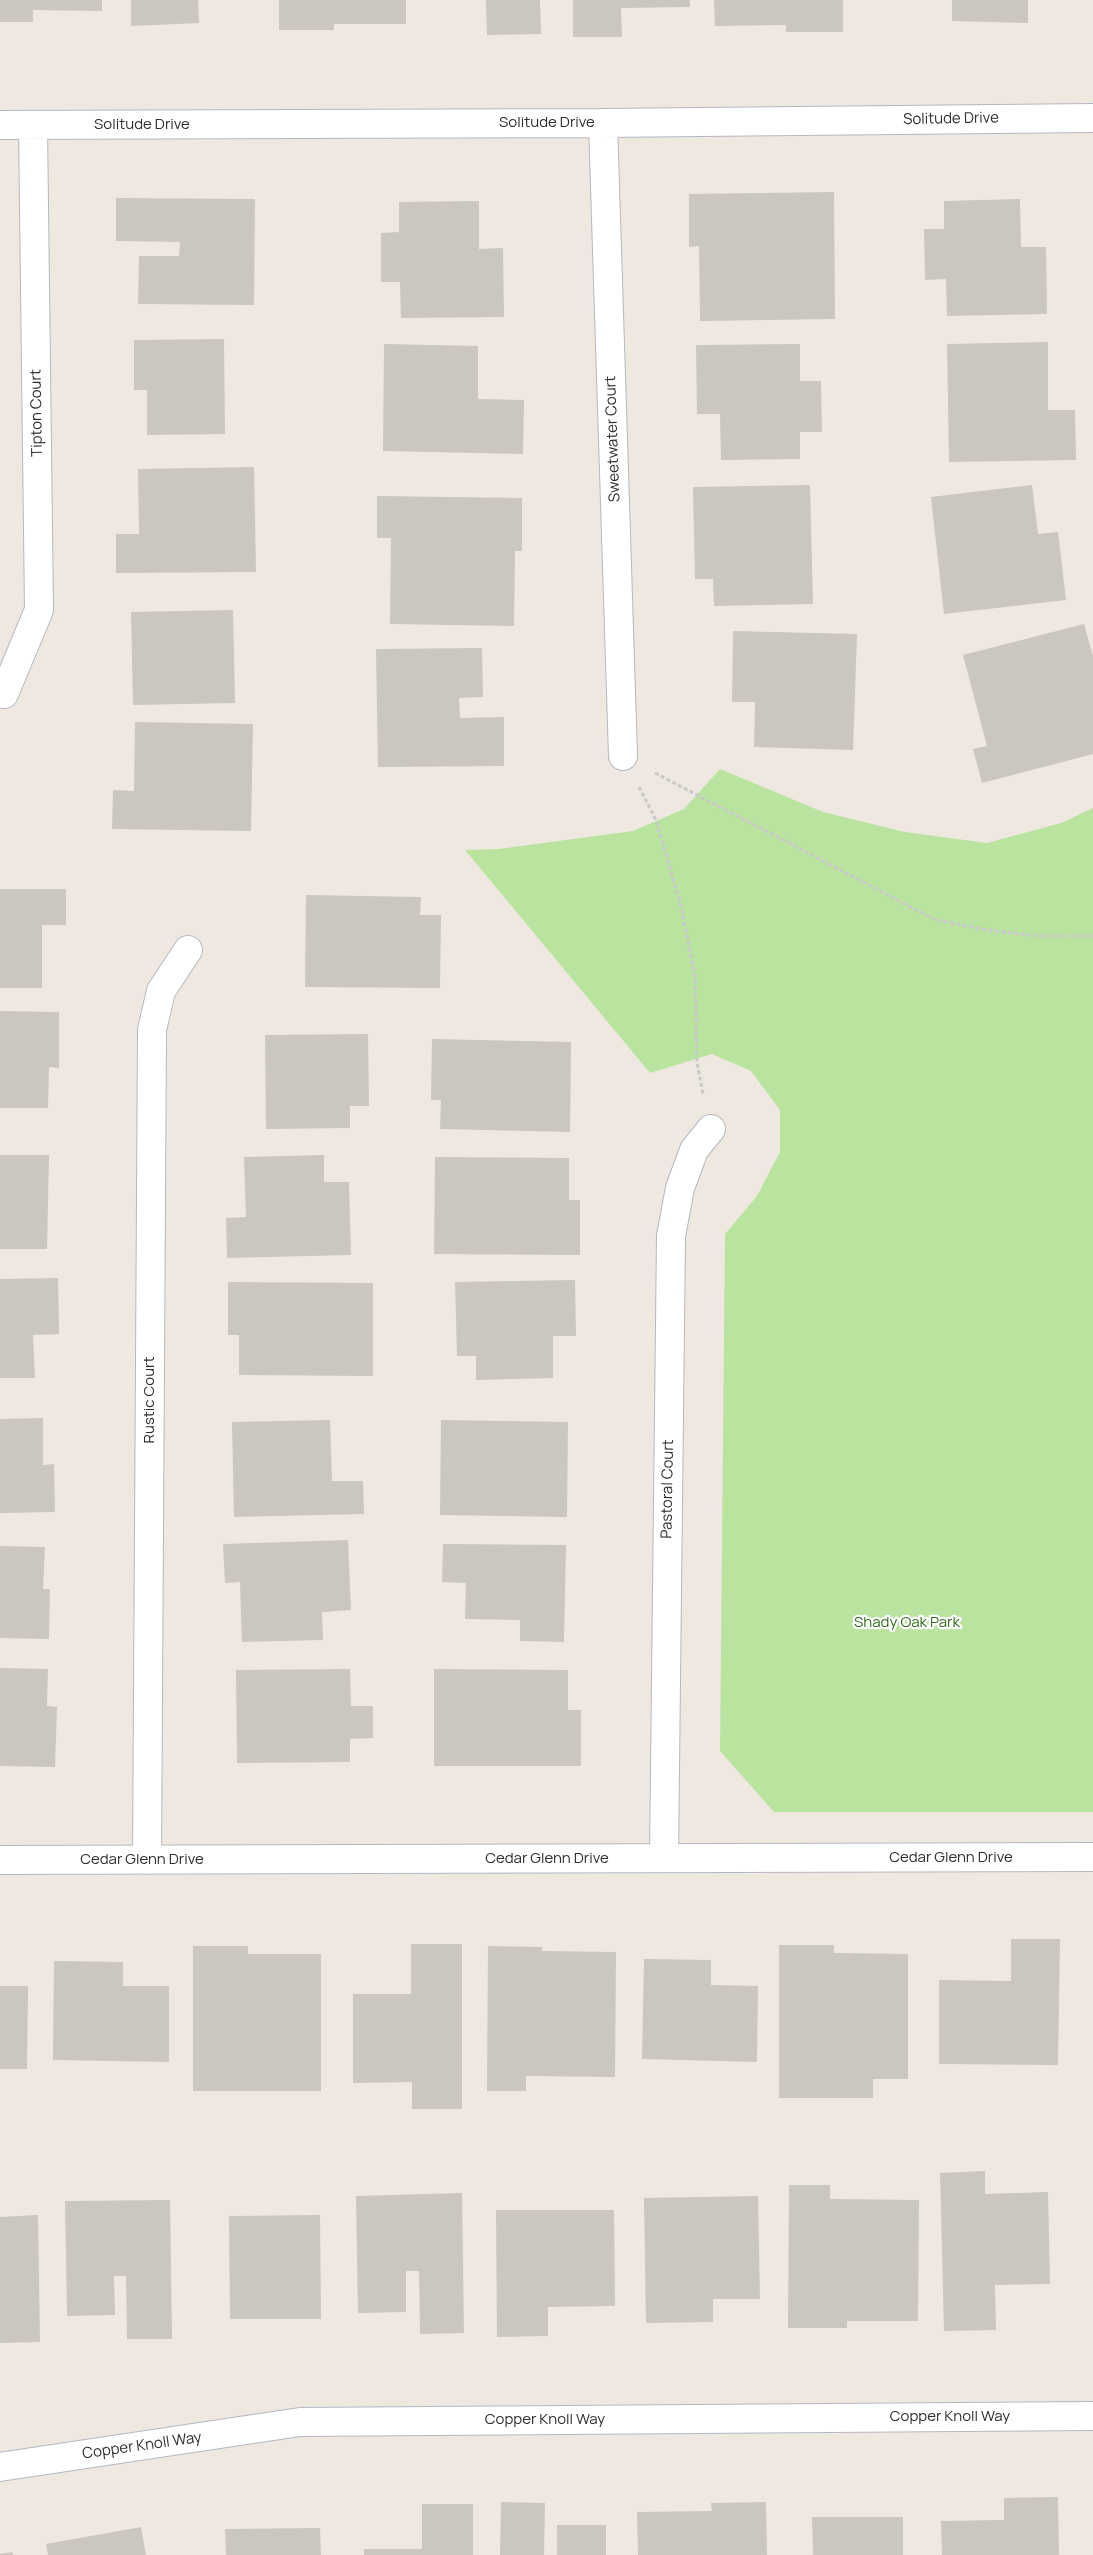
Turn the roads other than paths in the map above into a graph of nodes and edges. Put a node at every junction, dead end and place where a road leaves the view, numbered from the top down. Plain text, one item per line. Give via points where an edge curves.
1 (1093, 118) edge
2 (603, 123) junction
3 (0, 125) edge
4 (34, 125) junction
5 (4, 694) dead end
6 (623, 756) road end
7 (188, 950) dead end
8 (711, 1129) road end
9 (1093, 1857) edge
10 (664, 1858) junction
11 (0, 1860) edge
12 (146, 1860) junction
13 (1093, 2416) edge
14 (0, 2467) edge

1 - 2 street, Solitude Drive
2 - 4 street, Solitude Drive
2 - 6 street, Sweetwater Court
3 - 4 street, Solitude Drive
4 - 5 street, Tipton Court via 39,610
7 - 12 street, Rustic Court via 161,991 152,1030
8 - 10 street, Pastoral Court via 694,1150 683,1180 671,1236
9 - 10 street, Cedar Glenn Drive
10 - 12 street, Cedar Glenn Drive
11 - 12 street, Cedar Glenn Drive
13 - 14 street, Copper Knoll Way via 300,2422

